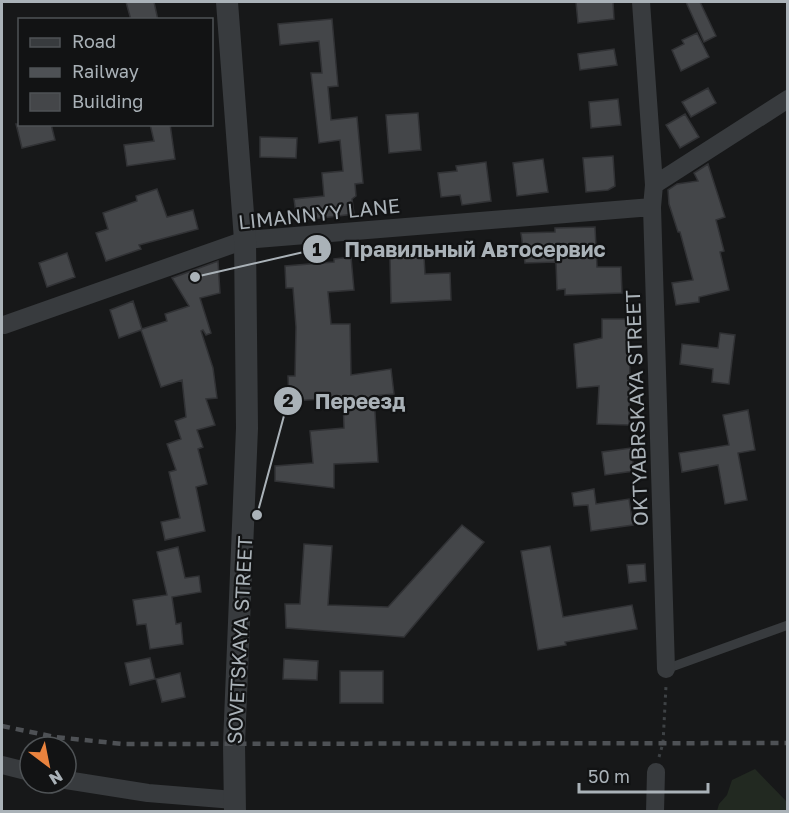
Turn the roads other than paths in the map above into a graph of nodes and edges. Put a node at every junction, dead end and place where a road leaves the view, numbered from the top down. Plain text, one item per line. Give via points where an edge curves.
1 (227, 2) edge
2 (641, 2) edge
3 (788, 99) edge
4 (654, 185) junction
5 (652, 207) junction
6 (245, 240) junction
7 (4, 326) dead end
8 (788, 625) edge
9 (666, 669) joint
10 (2, 765) edge
11 (18, 769) edge
12 (656, 772) road end
13 (78, 782) edge
14 (234, 806) edge
15 (655, 812) edge

1 - 6 street, SOVETSKAYA STREET
2 - 4 street, OKTYABRSKAYA STREET
3 - 4 street
4 - 5 street, OKTYABRSKAYA STREET
5 - 6 street, LIMANNYY LANE
5 - 9 street, OKTYABRSKAYA STREET
6 - 7 street, LIMANNYY LANE
6 - 14 street, SOVETSKAYA STREET via 247,428
8 - 9 lane
10 - 11 street
12 - 15 street
13 - 14 street

